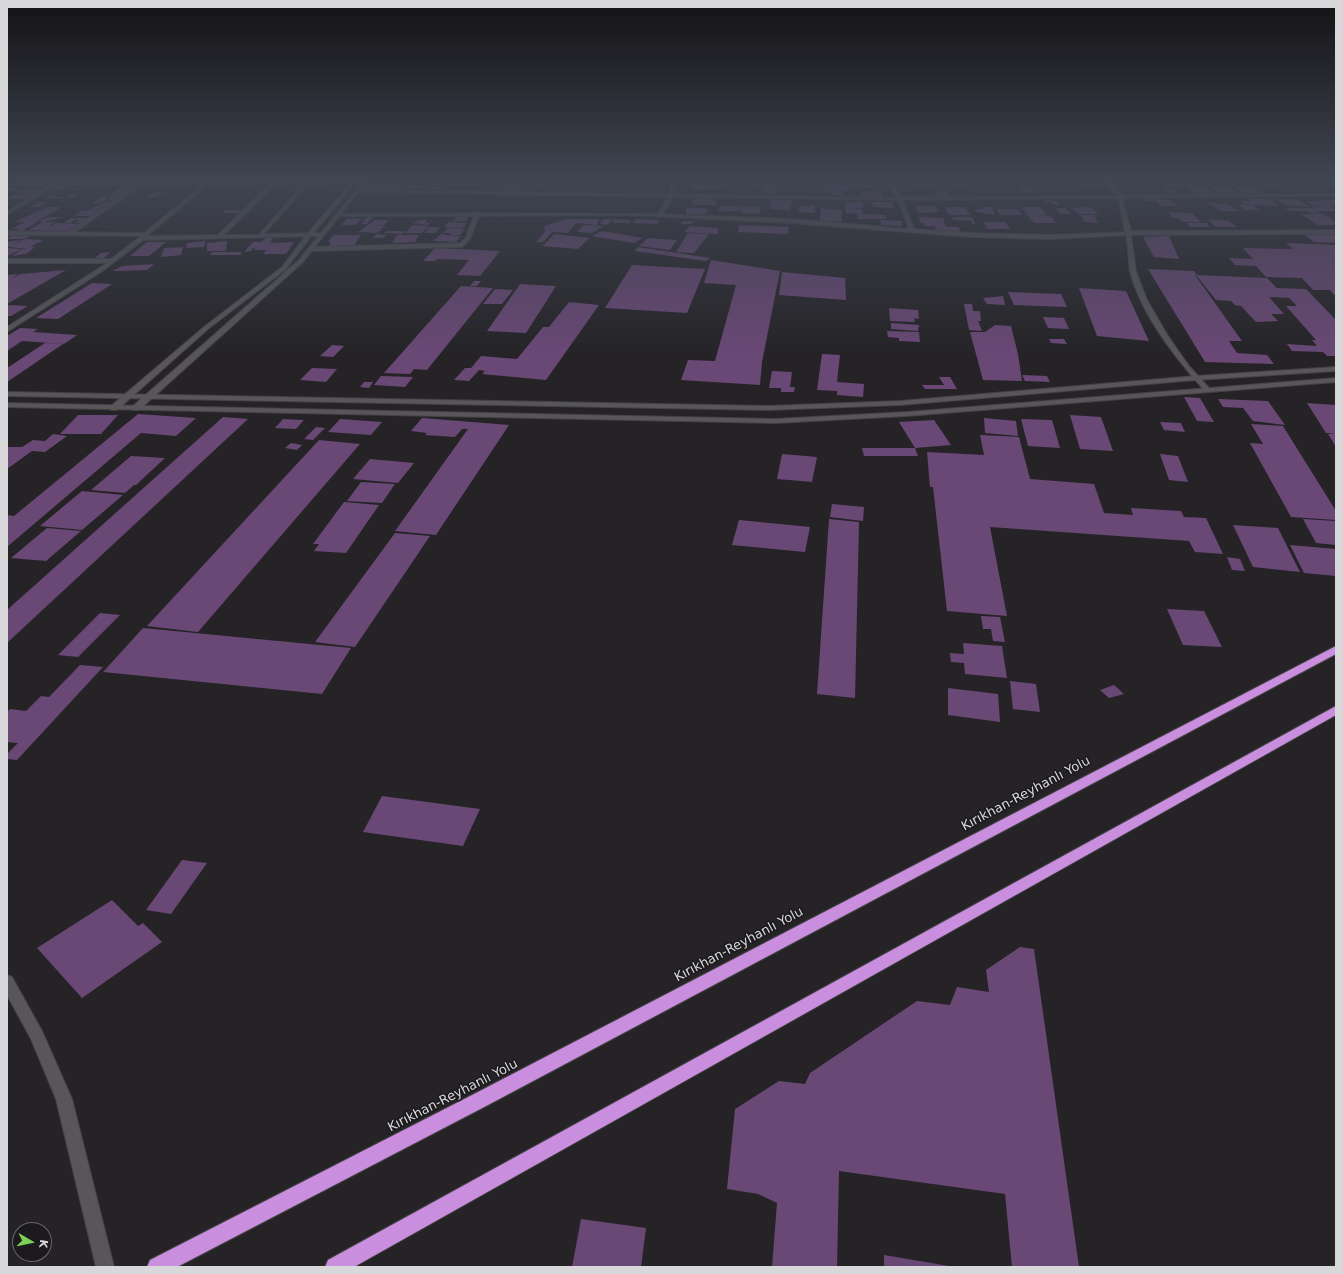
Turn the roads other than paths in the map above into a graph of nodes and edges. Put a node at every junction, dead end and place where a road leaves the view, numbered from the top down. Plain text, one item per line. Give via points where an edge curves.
1 (139, 240) edge
2 (306, 240) edge
3 (318, 240) edge
4 (466, 240) edge
5 (1129, 240) edge
6 (312, 248) junction
7 (7, 261) edge
8 (112, 261) junction
9 (7, 330) edge
10 (1336, 369) edge
11 (1196, 378) junction
12 (1336, 380) edge
13 (1207, 390) junction
14 (7, 394) edge
15 (127, 397) junction
16 (149, 397) junction
17 (7, 405) edge
18 (114, 408) junction
19 (136, 408) junction
20 (1336, 649) edge
21 (1336, 710) edge
22 (7, 981) edge
23 (105, 1267) edge
24 (157, 1267) edge
25 (336, 1267) edge

1 - 8 street
2 - 15 street via 284,268 206,328
3 - 6 street
4 - 6 street via 462,245
5 - 11 street via 1133,270 1144,300 1165,336
6 - 16 street via 276,284
7 - 8 street
8 - 9 street
10 - 11 street
11 - 13 street
11 - 16 street via 900,403 775,408
12 - 13 street
13 - 19 street via 899,415 782,420
14 - 15 street
15 - 16 street
15 - 18 street
16 - 19 street
17 - 18 street
18 - 19 street
20 - 24 highway, Kırıkhan-Reyhanlı Yolu via 503,1088
21 - 25 highway
22 - 23 street via 37,1036 64,1099

